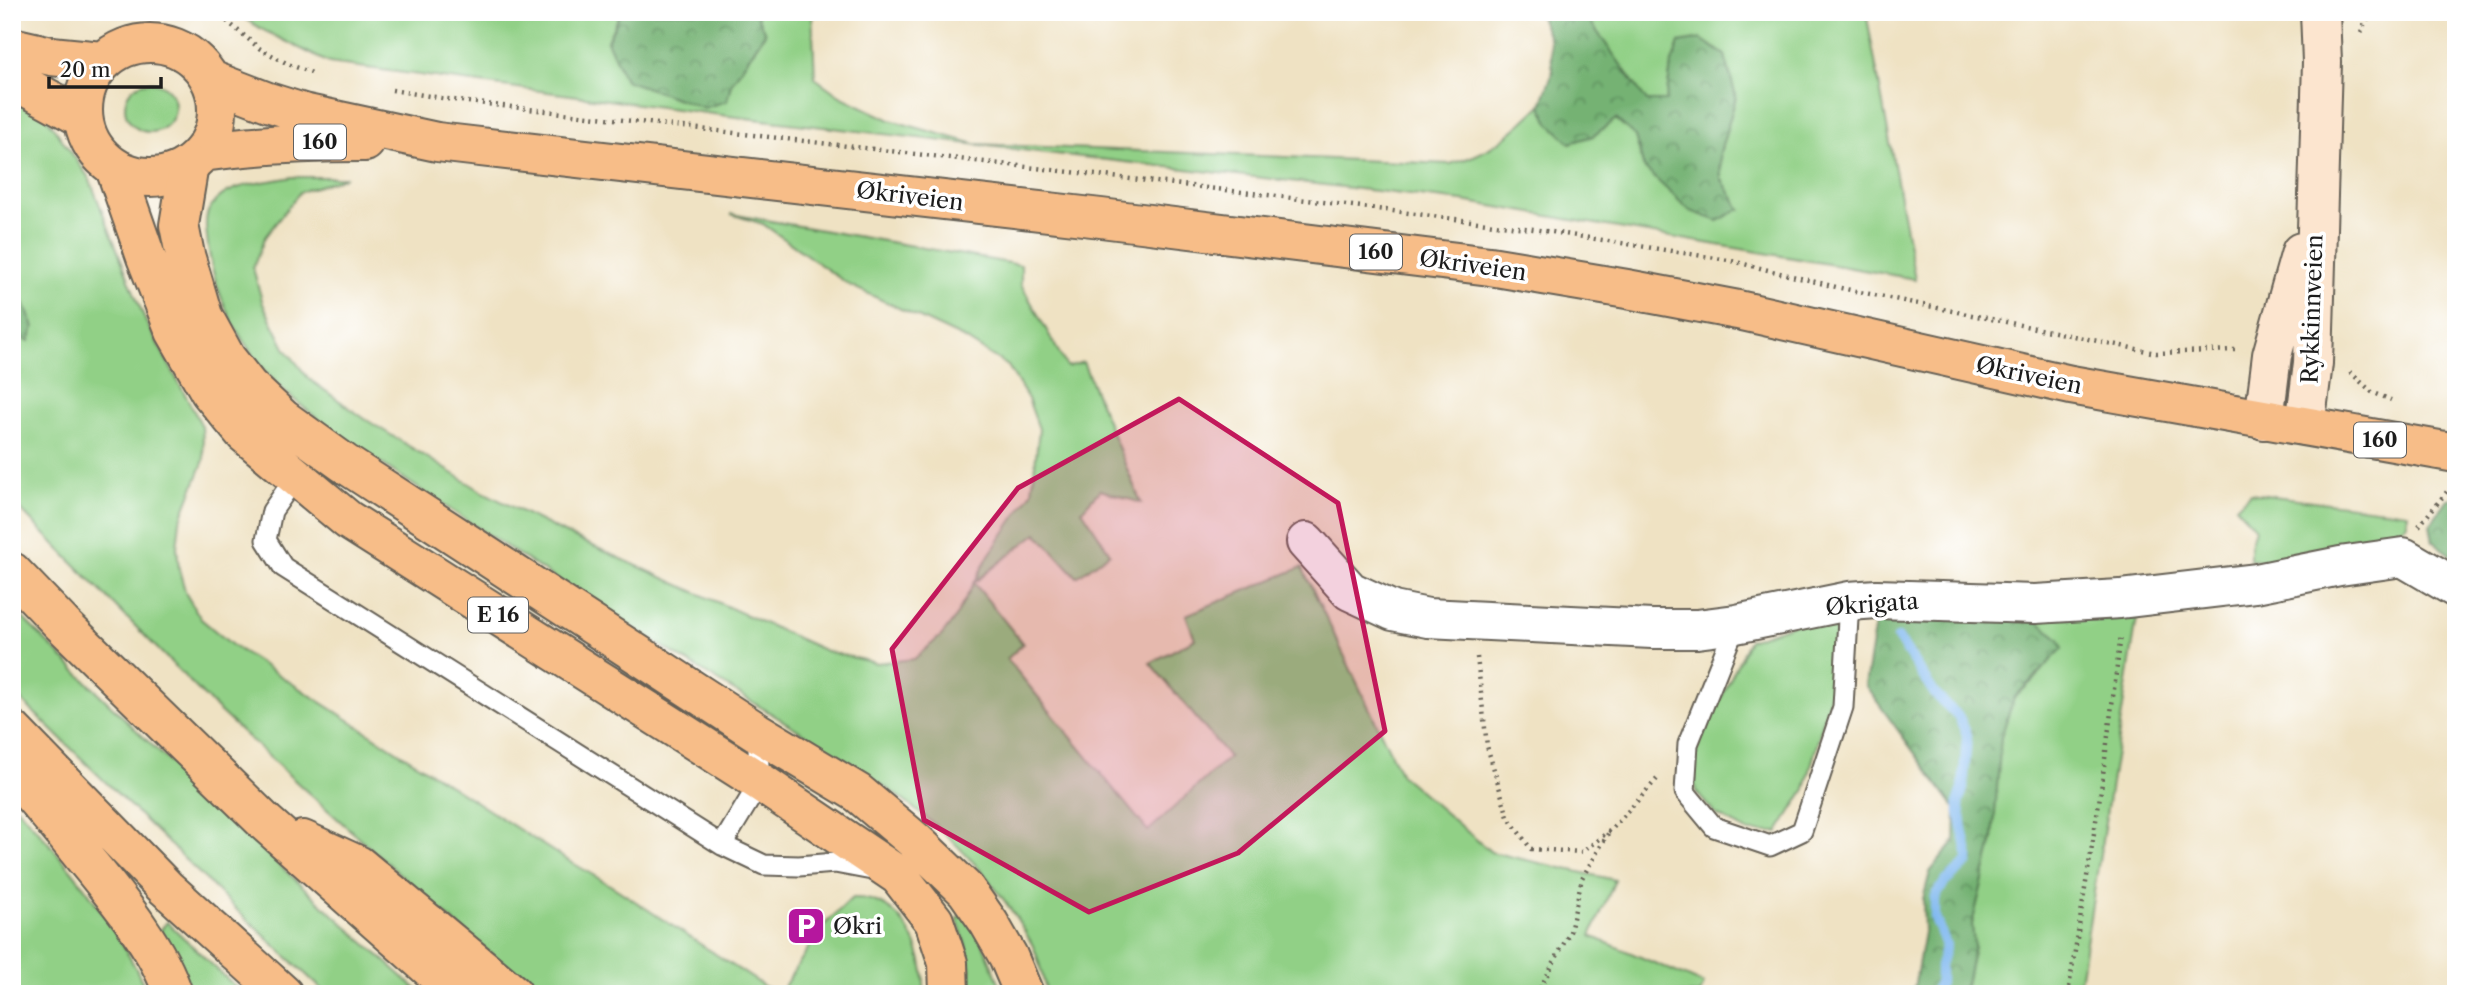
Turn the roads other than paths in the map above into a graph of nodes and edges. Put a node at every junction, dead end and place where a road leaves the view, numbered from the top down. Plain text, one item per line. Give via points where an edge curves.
1 (2320, 12) edge
2 (12, 47) edge
3 (102, 61) junction
4 (12, 79) edge
5 (211, 80) junction
6 (83, 118) junction
7 (438, 142) junction
8 (196, 159) junction
9 (115, 168) junction
10 (2317, 192) junction
11 (2264, 420) junction
12 (2305, 426) junction
13 (2456, 453) edge
14 (344, 463) junction
15 (295, 478) junction
16 (1306, 542) dead end
17 (12, 572) edge
18 (2456, 588) edge
19 (1849, 601) junction
20 (1736, 624) junction
21 (12, 730) edge
22 (757, 732) junction
23 (12, 773) edge
24 (760, 782) junction
25 (266, 823) junction
26 (722, 845) junction
27 (899, 876) junction
28 (173, 994) edge
29 (283, 994) edge
30 (459, 994) edge
31 (513, 994) edge
32 (949, 994) edge
33 (1024, 994) edge

1 - 10 street, Rykkinnveien
2 - 3 main road
3 - 5 main road, 160 via 120,49 161,43 199,62
3 - 6 main road via 83,98
4 - 6 main road
5 - 7 main road, Økriveien / 160 via 303,113
5 - 8 main road via 218,117 213,136
6 - 9 main road via 89,138
7 - 8 main road, Økriveien / 160 via 298,142
7 - 11 main road, Økriveien / 160 via 1490,267 1726,307 2071,385
8 - 9 main road, 160 via 172,174 152,177
8 - 14 main road, E 16 via 180,225 203,316 248,386 283,419
9 - 15 main road, E 16 via 170,319 198,372 245,434
10 - 11 street, Rykkinnveien via 2272,355
10 - 12 street, Rykkinnveien via 2313,363
11 - 12 main road, Økriveien / 160
12 - 13 main road, Økriveien / 160
14 - 15 lane
14 - 22 main road, E 16
15 - 24 main road, E 16 via 348,520
15 - 26 lane via 272,511 266,540 283,567
16 - 20 street, Økrigata via 1350,591 1393,611 1428,618 1652,629
17 - 25 main road
18 - 19 street, Økrigata via 2403,557 2256,583 2120,599 2035,604
19 - 20 street, Økrigata
19 - 20 lane via 1843,707 1802,831 1770,846 1714,827 1685,792 1688,744
21 - 29 main road via 166,888
22 - 24 lane
22 - 33 main road, E 16 via 858,793 932,857 989,923
23 - 28 main road via 123,906
24 - 26 lane
24 - 27 main road, E 16
25 - 30 main road
25 - 31 main road via 358,865
26 - 27 lane via 764,865 835,863
27 - 32 main road, E 16 via 934,921 948,963

